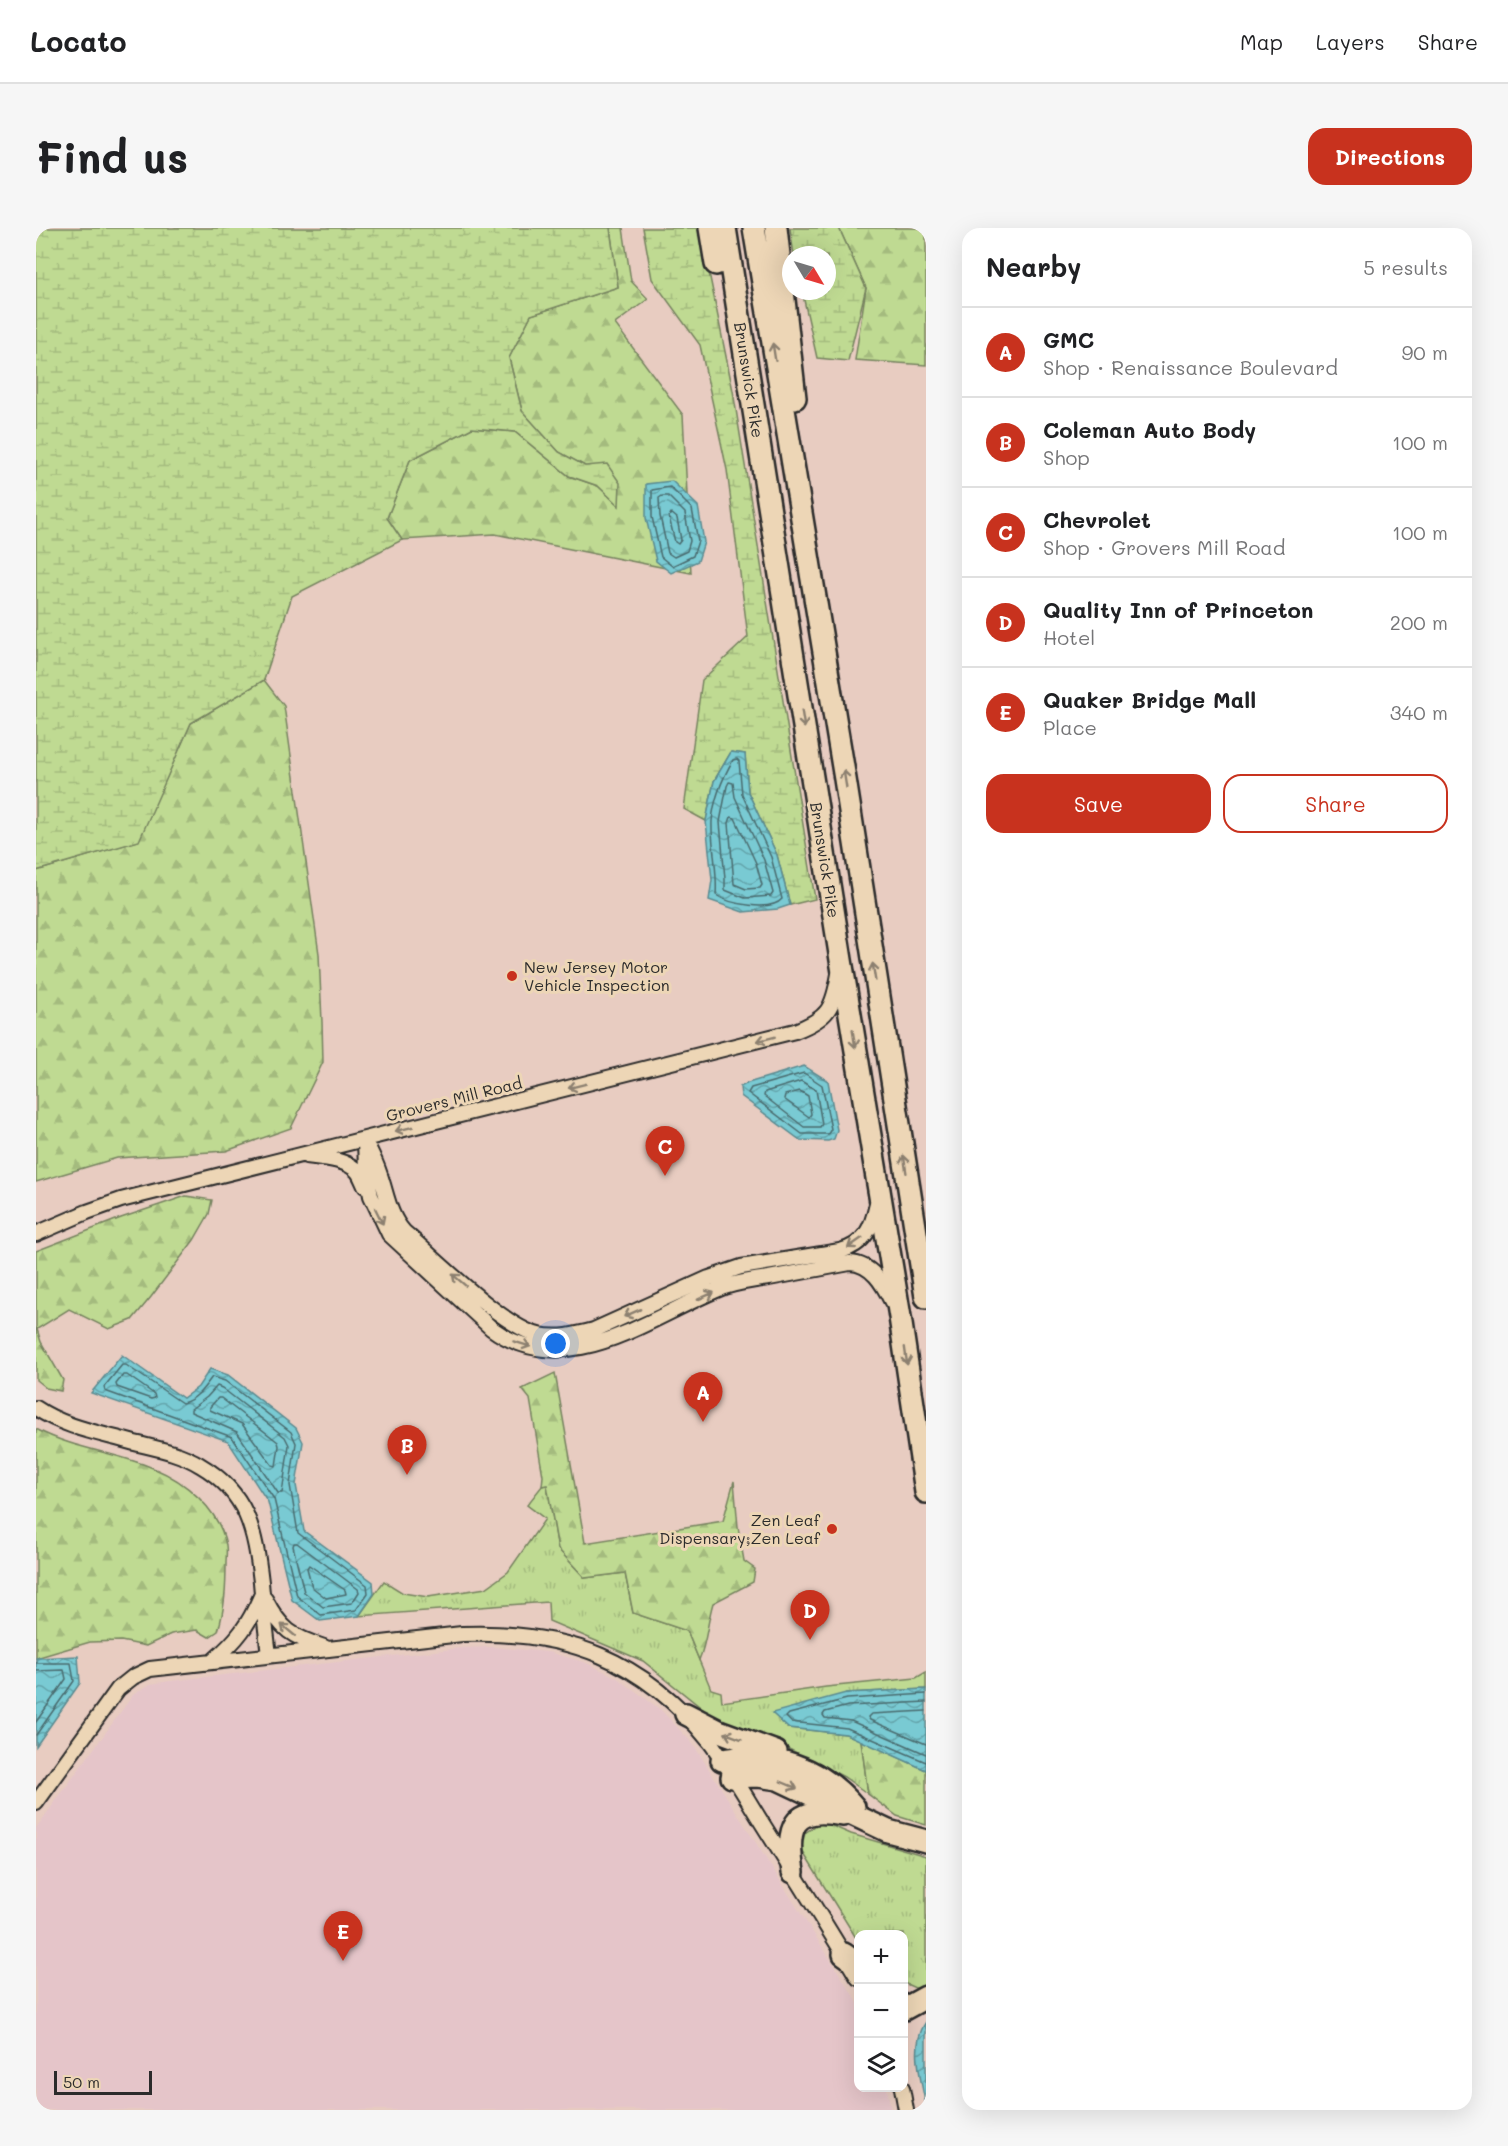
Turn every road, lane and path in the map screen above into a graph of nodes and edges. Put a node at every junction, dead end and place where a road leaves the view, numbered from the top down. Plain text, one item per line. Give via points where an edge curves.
1 (710, 228) edge
2 (725, 228) edge
3 (754, 228) edge
4 (776, 228) edge
5 (818, 617) junction
6 (794, 662) junction
7 (841, 960) junction
8 (365, 1138) junction
9 (301, 1155) junction
10 (879, 1193) junction
11 (371, 1196) junction
12 (36, 1234) edge
13 (926, 1297) edge
14 (900, 1317) junction
15 (36, 1408) edge
16 (926, 1492) edge
17 (262, 1594) junction
18 (329, 1648) junction
19 (269, 1655) junction
20 (213, 1661) junction
21 (686, 1714) junction
22 (727, 1769) junction
23 (805, 1769) junction
24 (36, 1803) edge
25 (864, 1820) junction
26 (926, 1841) edge
27 (793, 1872) junction
28 (851, 1959) edge
29 (908, 1990) edge
30 (926, 1991) edge
31 (926, 1996) edge
32 (908, 2006) edge
33 (903, 2092) edge
34 (906, 2110) edge

1 - 6 highway
2 - 6 highway, Brunswick Pike
5 -> 3 highway, Brunswick Pike
4 - 5 highway
13 -> 5 highway, Brunswick Pike
6 -> 7 highway, Brunswick Pike
7 -> 8 street, Grovers Mill Road via 830,1008 819,1020 795,1031
7 -> 10 highway, Brunswick Pike
8 - 9 street, Grovers Mill Road
10 -> 8 street via 872,1225 854,1246 741,1267 594,1330 554,1337 537,1335 502,1317 404,1232 389,1207
8 - 11 street
9 - 11 street via 352,1167
9 - 12 street, Grovers Mill Road via 121,1200
10 - 14 highway, Brunswick Pike
11 -> 14 street via 382,1222 398,1244 491,1328 519,1344 547,1350 585,1348 726,1287 850,1263 859,1264 876,1276
14 -> 16 highway, Brunswick Pike
15 - 17 street via 66,1424 181,1455 214,1474 228,1487 250,1521
18 -> 17 street via 298,1639 289,1632 271,1612
17 - 19 street
17 - 20 street via 242,1634
18 - 19 street
18 - 21 street via 482,1633 562,1641 621,1665
19 - 20 street
20 - 24 street via 156,1667 128,1681 114,1694
21 - 22 street
23 -> 21 highway via 778,1753
22 - 23 highway via 739,1757 764,1757
22 -> 25 highway via 778,1779
22 - 27 street
23 - 25 highway via 846,1798
25 - 26 highway
25 - 27 highway via 823,1811 802,1818 790,1836
27 - 28 street
29 - 30 highway
31 - 32 highway
33 - 34 street

